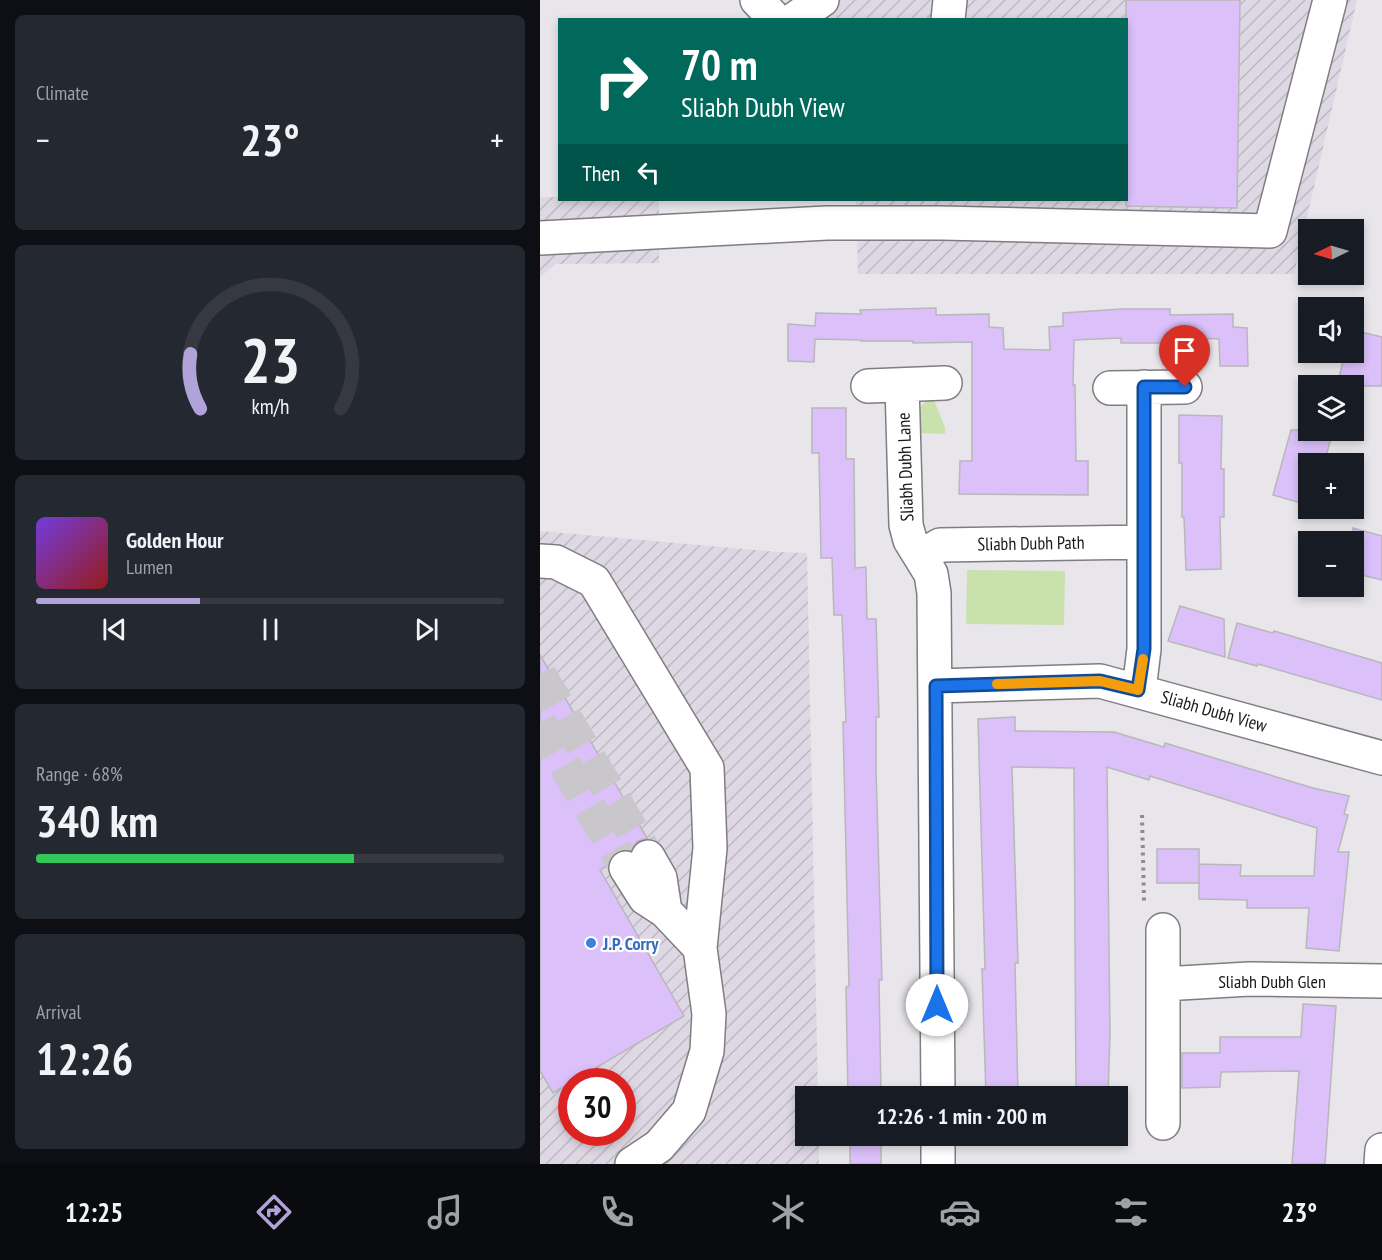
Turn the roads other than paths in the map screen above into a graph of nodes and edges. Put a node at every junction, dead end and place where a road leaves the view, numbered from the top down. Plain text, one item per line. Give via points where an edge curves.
1 (757, 0) edge
2 (822, 0) edge
3 (950, 0) edge
4 (1330, 0) edge
5 (774, 18) edge
6 (796, 18) edge
7 (948, 18) edge
8 (826, 211) edge
9 (942, 212) edge
10 (540, 238) edge
11 (945, 383) dead end
12 (902, 385) junction
13 (868, 386) dead end
14 (1144, 387) junction
15 (1185, 387) dead end
16 (1110, 388) dead end
17 (1144, 542) junction
18 (921, 556) junction
19 (540, 561) edge
20 (936, 686) junction
21 (1138, 690) junction
22 (1382, 758) edge
23 (637, 863) tunnel mouth
24 (1162, 930) road end
25 (700, 948) junction
26 (1382, 981) edge
27 (1163, 984) junction
28 (938, 1086) edge
29 (1163, 1123) dead end
30 (938, 1146) edge
31 (1382, 1150) edge
32 (632, 1164) edge
33 (938, 1164) edge
34 (1381, 1164) edge

1 - 5 street
2 - 6 street
3 - 7 street
4 - 9 street via 1270,231
8 - 9 street
8 - 10 street
11 - 12 street
12 - 13 street
12 - 18 street, Sliabh Dubh Lane via 906,525
14 - 15 street
14 - 16 street
14 - 17 street
17 - 18 street, Sliabh Dubh Path via 940,545
17 - 21 street via 1144,649
18 - 20 street, Sliabh Dubh Lane via 931,574
19 - 25 street via 556,562 594,581 707,768 710,849
20 - 21 street, Sliabh Dubh View via 1100,681
20 - 28 street
21 - 22 street, Sliabh Dubh View
23 - 25 street via 660,878 665,911
24 - 27 street
25 - 32 street via 710,1014 707,1051 689,1110 658,1146
26 - 27 street, Sliabh Dubh Glen via 1249,979
27 - 29 street
30 - 33 street
31 - 34 street

